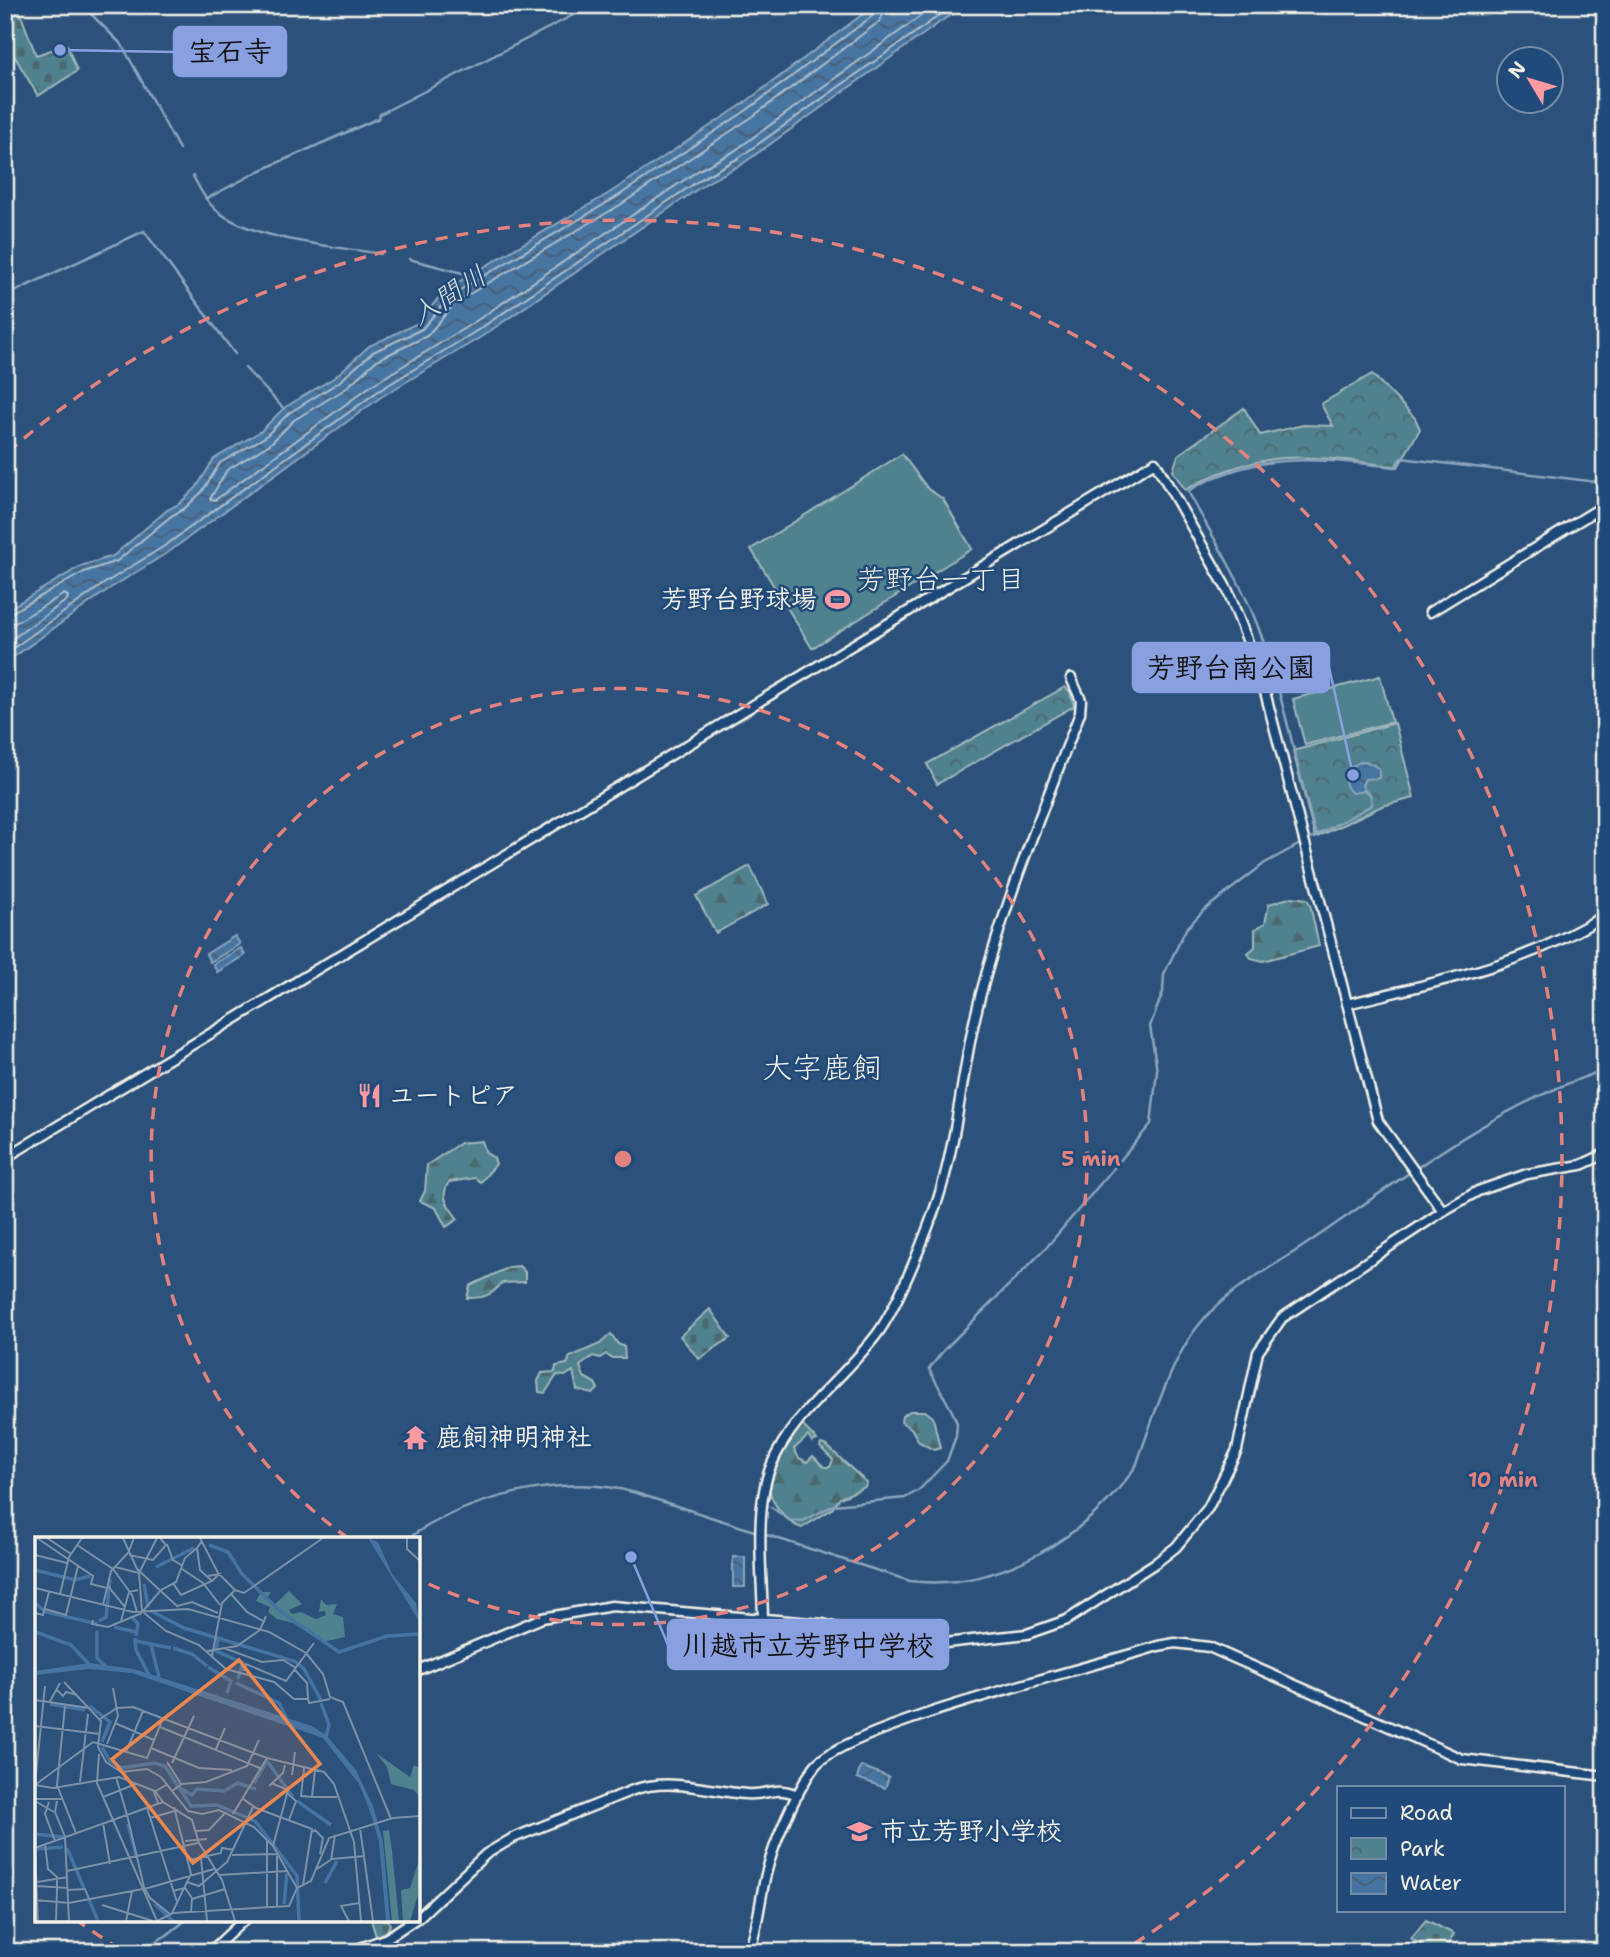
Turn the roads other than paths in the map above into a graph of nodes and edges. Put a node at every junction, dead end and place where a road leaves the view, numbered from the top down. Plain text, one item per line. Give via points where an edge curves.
1 (1605, 505) edge
2 (1430, 612) dead end
3 (1071, 678) dead end
4 (1605, 915) edge
5 (1347, 1004) junction
6 (1605, 1154) edge
7 (5, 1158) edge
8 (1443, 1211) junction
9 (763, 1618) junction
10 (420, 1669) edge
11 (1605, 1776) edge
12 (798, 1796) junction
13 (420, 1915) edge
14 (242, 1922) edge
15 (411, 1922) edge
16 (210, 1952) edge
17 (349, 1952) edge
18 (750, 1952) edge

1 - 2 street
3 - 9 street via 1081,700 1080,713 990,964 938,1199 880,1329 818,1398 776,1454 765,1484
4 - 5 street via 1520,959
5 - 7 street via 1260,673 1228,592 1155,462
5 - 8 street via 1375,1114
6 - 8 street via 1581,1165 1508,1180
8 - 9 street via 1273,1327 1258,1352 1237,1450 1208,1508 1176,1547 1067,1620 1027,1634 919,1648 823,1624
9 - 10 street via 634,1607 590,1608 542,1618
11 - 12 street via 1462,1759 1209,1647 1175,1643 862,1737 818,1762
12 - 13 street via 776,1789 748,1794 653,1784 633,1790 504,1843
12 - 18 street via 767,1871
14 - 16 street
15 - 17 street via 387,1938

